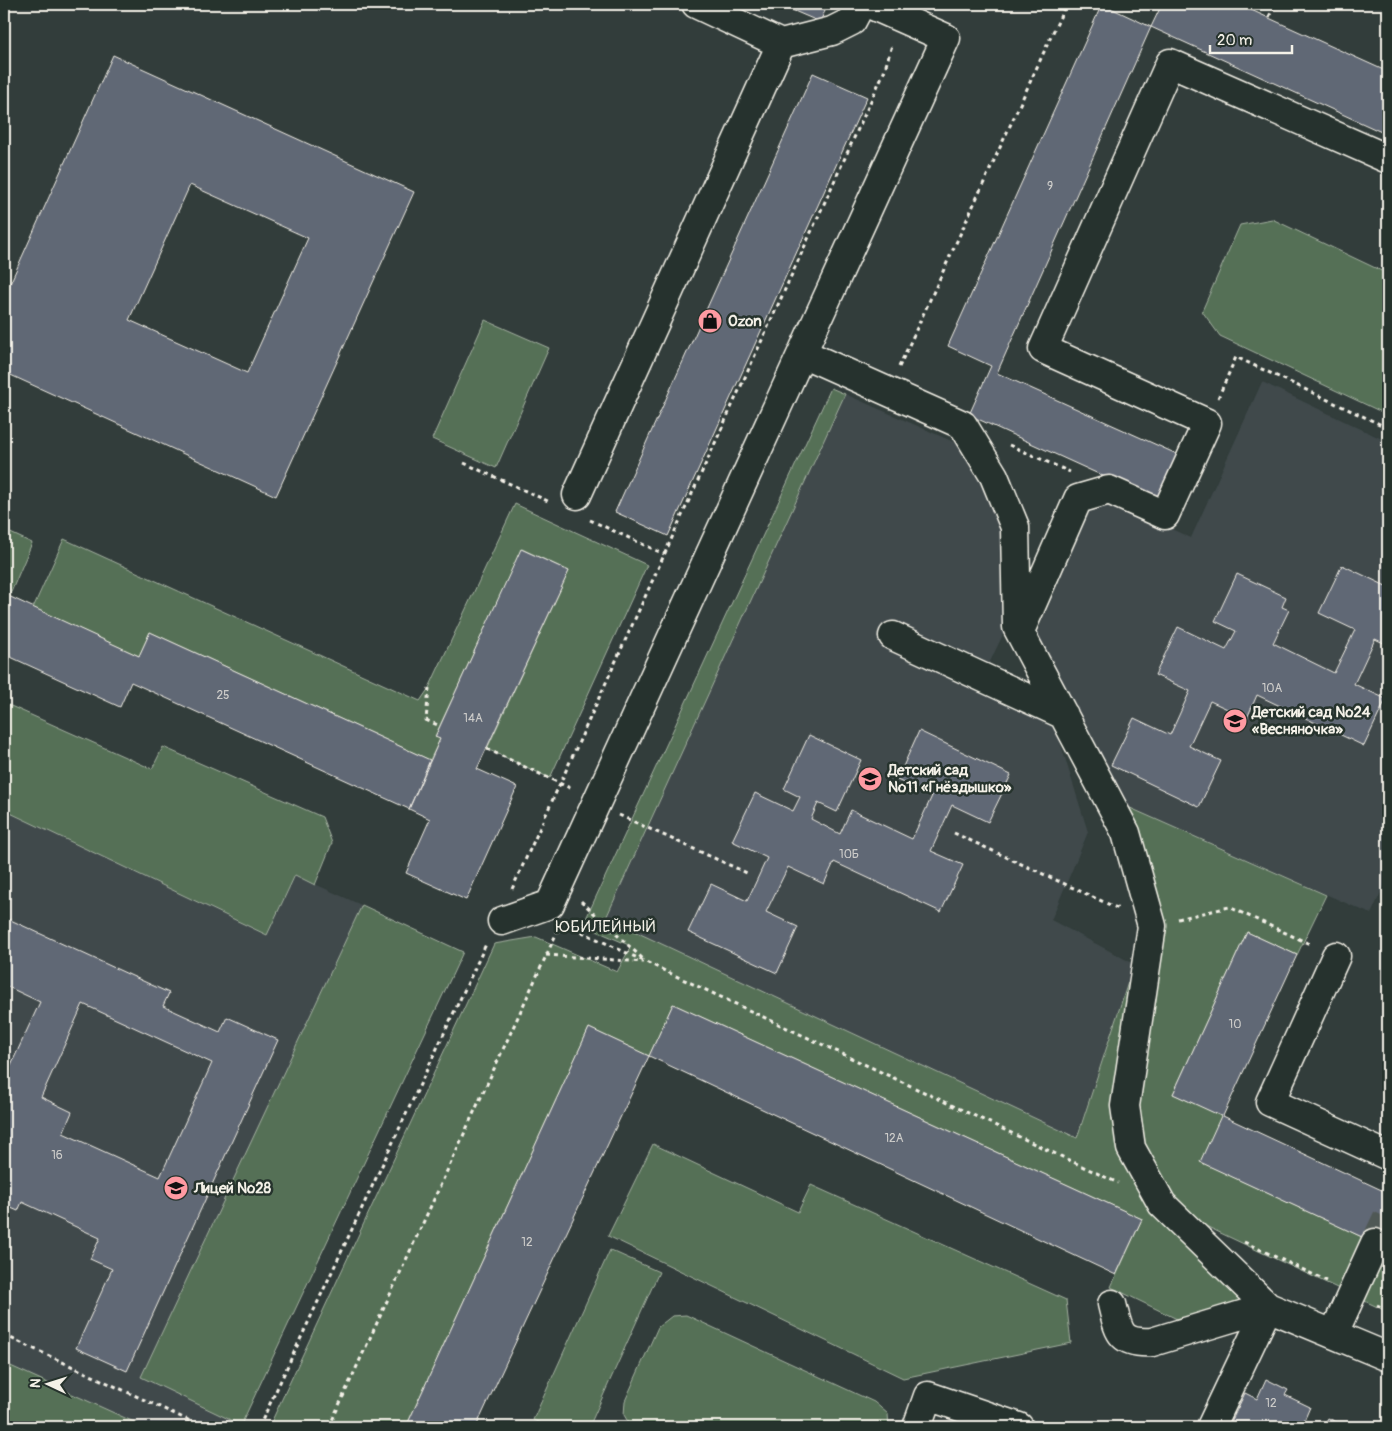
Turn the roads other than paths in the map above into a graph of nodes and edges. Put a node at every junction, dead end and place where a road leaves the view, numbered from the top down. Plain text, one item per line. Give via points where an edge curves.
1 (696, 4) edge
2 (861, 4) edge
3 (869, 4) edge
4 (781, 44) junction
5 (1388, 159) edge
6 (802, 353) junction
7 (577, 495) dead end
8 (1020, 631) junction
9 (892, 636) dead end
10 (1064, 716) junction
11 (496, 928) road end
12 (1336, 956) road end
13 (1388, 1156) edge
14 (1376, 1243) tunnel mouth
15 (1112, 1304) dead end
16 (1268, 1306) junction
17 (1334, 1333) junction
18 (1388, 1358) edge
19 (917, 1427) edge
20 (1018, 1427) edge
21 (1211, 1427) edge

1 - 4 street
2 - 4 street via 852,21 832,31
3 - 6 street via 946,38
4 - 7 street
5 - 8 street via 1170,63 1043,349 1207,423 1165,515 1109,490 1078,499
6 - 8 street via 963,425 994,476 1014,527 1017,627
6 - 11 street via 550,904
8 - 10 street
9 - 10 street
10 - 16 street via 1126,833 1152,926 1125,1106 1131,1148 1162,1204
12 - 13 street via 1270,1102
14 - 17 street
15 - 16 street via 1120,1334 1133,1343 1152,1342
16 - 17 street
16 - 21 street
17 - 18 street
19 - 20 street via 928,1396

